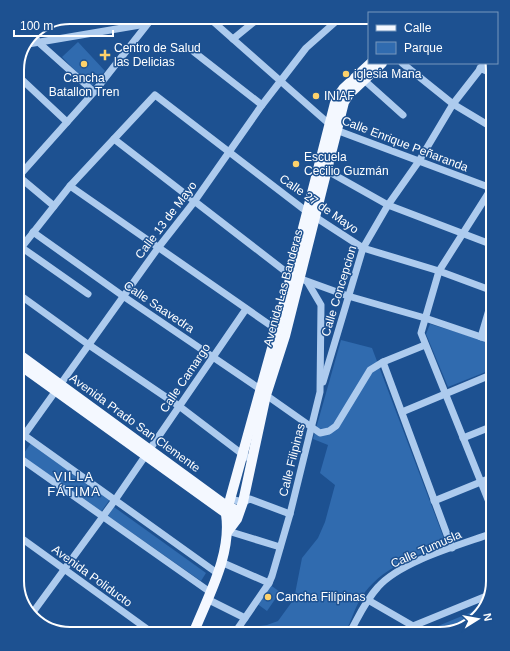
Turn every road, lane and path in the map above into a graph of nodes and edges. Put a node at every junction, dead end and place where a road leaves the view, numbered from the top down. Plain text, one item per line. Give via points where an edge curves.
1 (146, 24) joint
2 (216, 24) edge
3 (251, 24) edge
4 (334, 24) edge
5 (233, 39) junction
6 (37, 41) junction
7 (34, 42) edge
8 (194, 52) dead end
9 (370, 64) edge
10 (381, 64) edge
11 (403, 64) edge
12 (482, 65) edge
13 (364, 80) junction
14 (282, 81) junction
15 (24, 82) edge
16 (94, 92) junction
17 (262, 104) junction
18 (454, 104) junction
19 (403, 115) dead end
20 (67, 122) junction
21 (486, 124) edge
22 (332, 126) junction
23 (114, 139) junction
24 (228, 153) junction
25 (419, 162) junction
26 (323, 168) junction
27 (24, 169) edge
28 (24, 180) edge
29 (486, 185) edge
30 (70, 186) junction
31 (486, 197) edge
32 (194, 202) junction
33 (388, 205) junction
34 (54, 206) junction
35 (306, 211) junction
36 (315, 217) junction
37 (32, 232) junction
38 (464, 233) junction
39 (486, 242) edge
40 (24, 243) edge
41 (158, 248) junction
42 (363, 248) junction
43 (24, 249) edge
44 (439, 271) junction
45 (290, 275) junction
46 (304, 281) junction
47 (486, 288) edge
48 (88, 294) dead end
49 (123, 296) junction
50 (348, 296) junction
51 (24, 298) edge
52 (246, 309) junction
53 (425, 318) junction
54 (486, 320) edge
55 (281, 333) junction
56 (481, 337) junction
57 (486, 339) edge
58 (89, 345) junction
59 (425, 345) junction
60 (213, 356) junction
61 (24, 358) edge
62 (383, 362) junction
63 (24, 367) edge
64 (486, 377) edge
65 (58, 388) junction
66 (263, 392) junction
67 (320, 392) junction
68 (445, 394) junction
69 (179, 406) junction
70 (402, 412) junction
71 (311, 428) junction
72 (486, 429) edge
73 (24, 435) joint
74 (463, 438) junction
75 (147, 452) junction
76 (243, 455) junction
77 (24, 461) edge
78 (252, 461) junction
79 (486, 480) edge
80 (481, 482) junction
81 (486, 494) edge
82 (115, 500) junction
83 (434, 501) junction
84 (228, 507) junction
85 (240, 511) junction
86 (290, 514) junction
87 (103, 516) junction
88 (228, 531) junction
89 (486, 536) edge
90 (24, 540) edge
91 (280, 547) junction
92 (452, 548) junction
93 (221, 562) junction
94 (64, 568) junction
95 (217, 573) junction
96 (270, 583) junction
97 (208, 595) junction
98 (483, 598) edge
99 (368, 600) junction
100 (34, 610) edge
101 (245, 618) junction
102 (144, 627) edge
103 (197, 627) edge
104 (239, 627) edge
105 (353, 627) edge
106 (405, 627) edge
107 (419, 627) edge

1 - 6 street
1 - 16 street
2 - 5 street, Calle Enrique Peñaranda
3 - 5 street
4 - 14 street, Calle 13 de Mayo via 306,48
5 - 14 street, Calle Enrique Peñaranda
6 - 7 street
6 - 16 street
8 - 17 street
9 - 22 main road, Avenida Las Banderas via 336,99
10 - 13 main road, Avenida Las Banderas
11 - 18 street
12 - 18 street, Calle Concepcion
13 - 19 street
13 - 22 main road, Avenida Las Banderas via 344,102
14 - 17 street, Calle 13 de Mayo
14 - 22 street, Calle Enrique Peñaranda
15 - 20 street
16 - 20 street
17 - 24 street, Calle 13 de Mayo
18 - 21 street
18 - 25 street, Calle Concepcion
20 - 27 street
22 - 25 street, Calle Enrique Peñaranda
22 - 26 main road, Avenida Las Banderas
23 - 24 street, Calle 27 de Mayo via 155,96
23 - 30 street
23 - 32 street
24 - 32 street, Calle 13 de Mayo
24 - 35 street, Calle 27 de Mayo
25 - 29 street, Calle Enrique Peñaranda
25 - 33 street, Calle Concepcion
26 - 33 street
26 - 35 main road, Avenida Las Banderas
26 - 36 main road, Avenida Las Banderas
28 - 34 street
30 - 34 street
30 - 41 street
31 - 38 street
32 - 41 street, Calle 13 de Mayo
32 - 45 street
33 - 38 street
33 - 42 street, Calle Concepcion
34 - 37 street
35 - 36 street, Calle 27 de Mayo
35 - 45 main road, Avenida Las Banderas
36 - 42 street, Calle 27 de Mayo
36 - 46 main road, Avenida Las Banderas
37 - 40 street
37 - 49 street, Calle Saavedra
38 - 39 street
38 - 44 street
41 - 49 street, Calle 13 de Mayo
41 - 52 street
42 - 44 street, Calle 27 de Mayo
42 - 50 street, Calle Concepcion
43 - 48 street
44 - 47 street, Calle 27 de Mayo
44 - 53 street
45 - 46 street
45 - 55 main road, Avenida Las Banderas
46 - 50 street
46 - 55 main road, Avenida Las Banderas
46 - 67 street, Calle Filipinas via 321,305
49 - 58 street, Calle 13 de Mayo
49 - 60 street, Calle Saavedra
50 - 53 street
50 - 67 street, Calle Concepcion
51 - 58 street
52 - 55 street
52 - 60 street, Calle Camargo
53 - 56 street
53 - 59 street via 421,333
54 - 56 street
55 - 66 main road, Avenida Las Banderas
56 - 57 street
58 - 65 street, Calle 13 de Mayo
58 - 69 street
59 - 62 street
59 - 68 street
60 - 66 street, Calle Saavedra
60 - 69 street, Calle Camargo
61 - 65 main road, Avenida Prado San Clemente
62 - 70 street
62 - 71 street via 365,376 336,426 320,433
63 - 65 main road, Avenida Prado San Clemente
64 - 68 street
65 - 73 street, Calle 13 de Mayo
65 - 75 main road, Avenida Prado San Clemente
66 - 71 street, Calle Saavedra
66 - 76 main road, Avenida Las Banderas
66 - 78 main road, Avenida Las Banderas
67 - 71 street, Calle Filipinas
68 - 70 street
68 - 74 street
69 - 75 street, Calle Camargo
69 - 76 street
70 - 83 street
71 - 86 street, Calle Filipinas
72 - 74 street
73 - 82 street
74 - 80 street
75 - 82 street, Calle Camargo
75 - 84 main road, Avenida Prado San Clemente
76 - 78 street
76 - 84 main road, Avenida Las Banderas
77 - 87 street
78 - 85 main road, Avenida Las Banderas
79 - 80 street
80 - 81 street
80 - 83 street
82 - 87 street, Calle Camargo
82 - 95 street
83 - 92 street
84 - 85 main road, Avenida Prado San Clemente
84 - 88 main road, Avenida Las Banderas
85 - 86 street via 250,499
85 - 88 main road, Avenida Las Banderas
86 - 91 street, Calle Filipinas
87 - 94 street, Calle Camargo
87 - 97 street
88 - 91 street
88 - 93 main road, Avenida Las Banderas
89 - 92 street, Calle Tumusla
90 - 94 street, Avenida Poliducto
91 - 96 street, Calle Filipinas
92 - 99 street, Calle Tumusla via 400,570 379,586
93 - 95 main road, Avenida Las Banderas
93 - 96 street
94 - 100 street, Calle Camargo
94 - 102 street, Avenida Poliducto
95 - 97 main road, Avenida Las Banderas
96 - 101 street, Calle Filipinas
97 - 101 street
97 - 103 main road, Avenida Las Banderas
98 - 107 street
99 - 105 street, Calle Tumusla
99 - 106 street
101 - 104 street, Calle Filipinas

